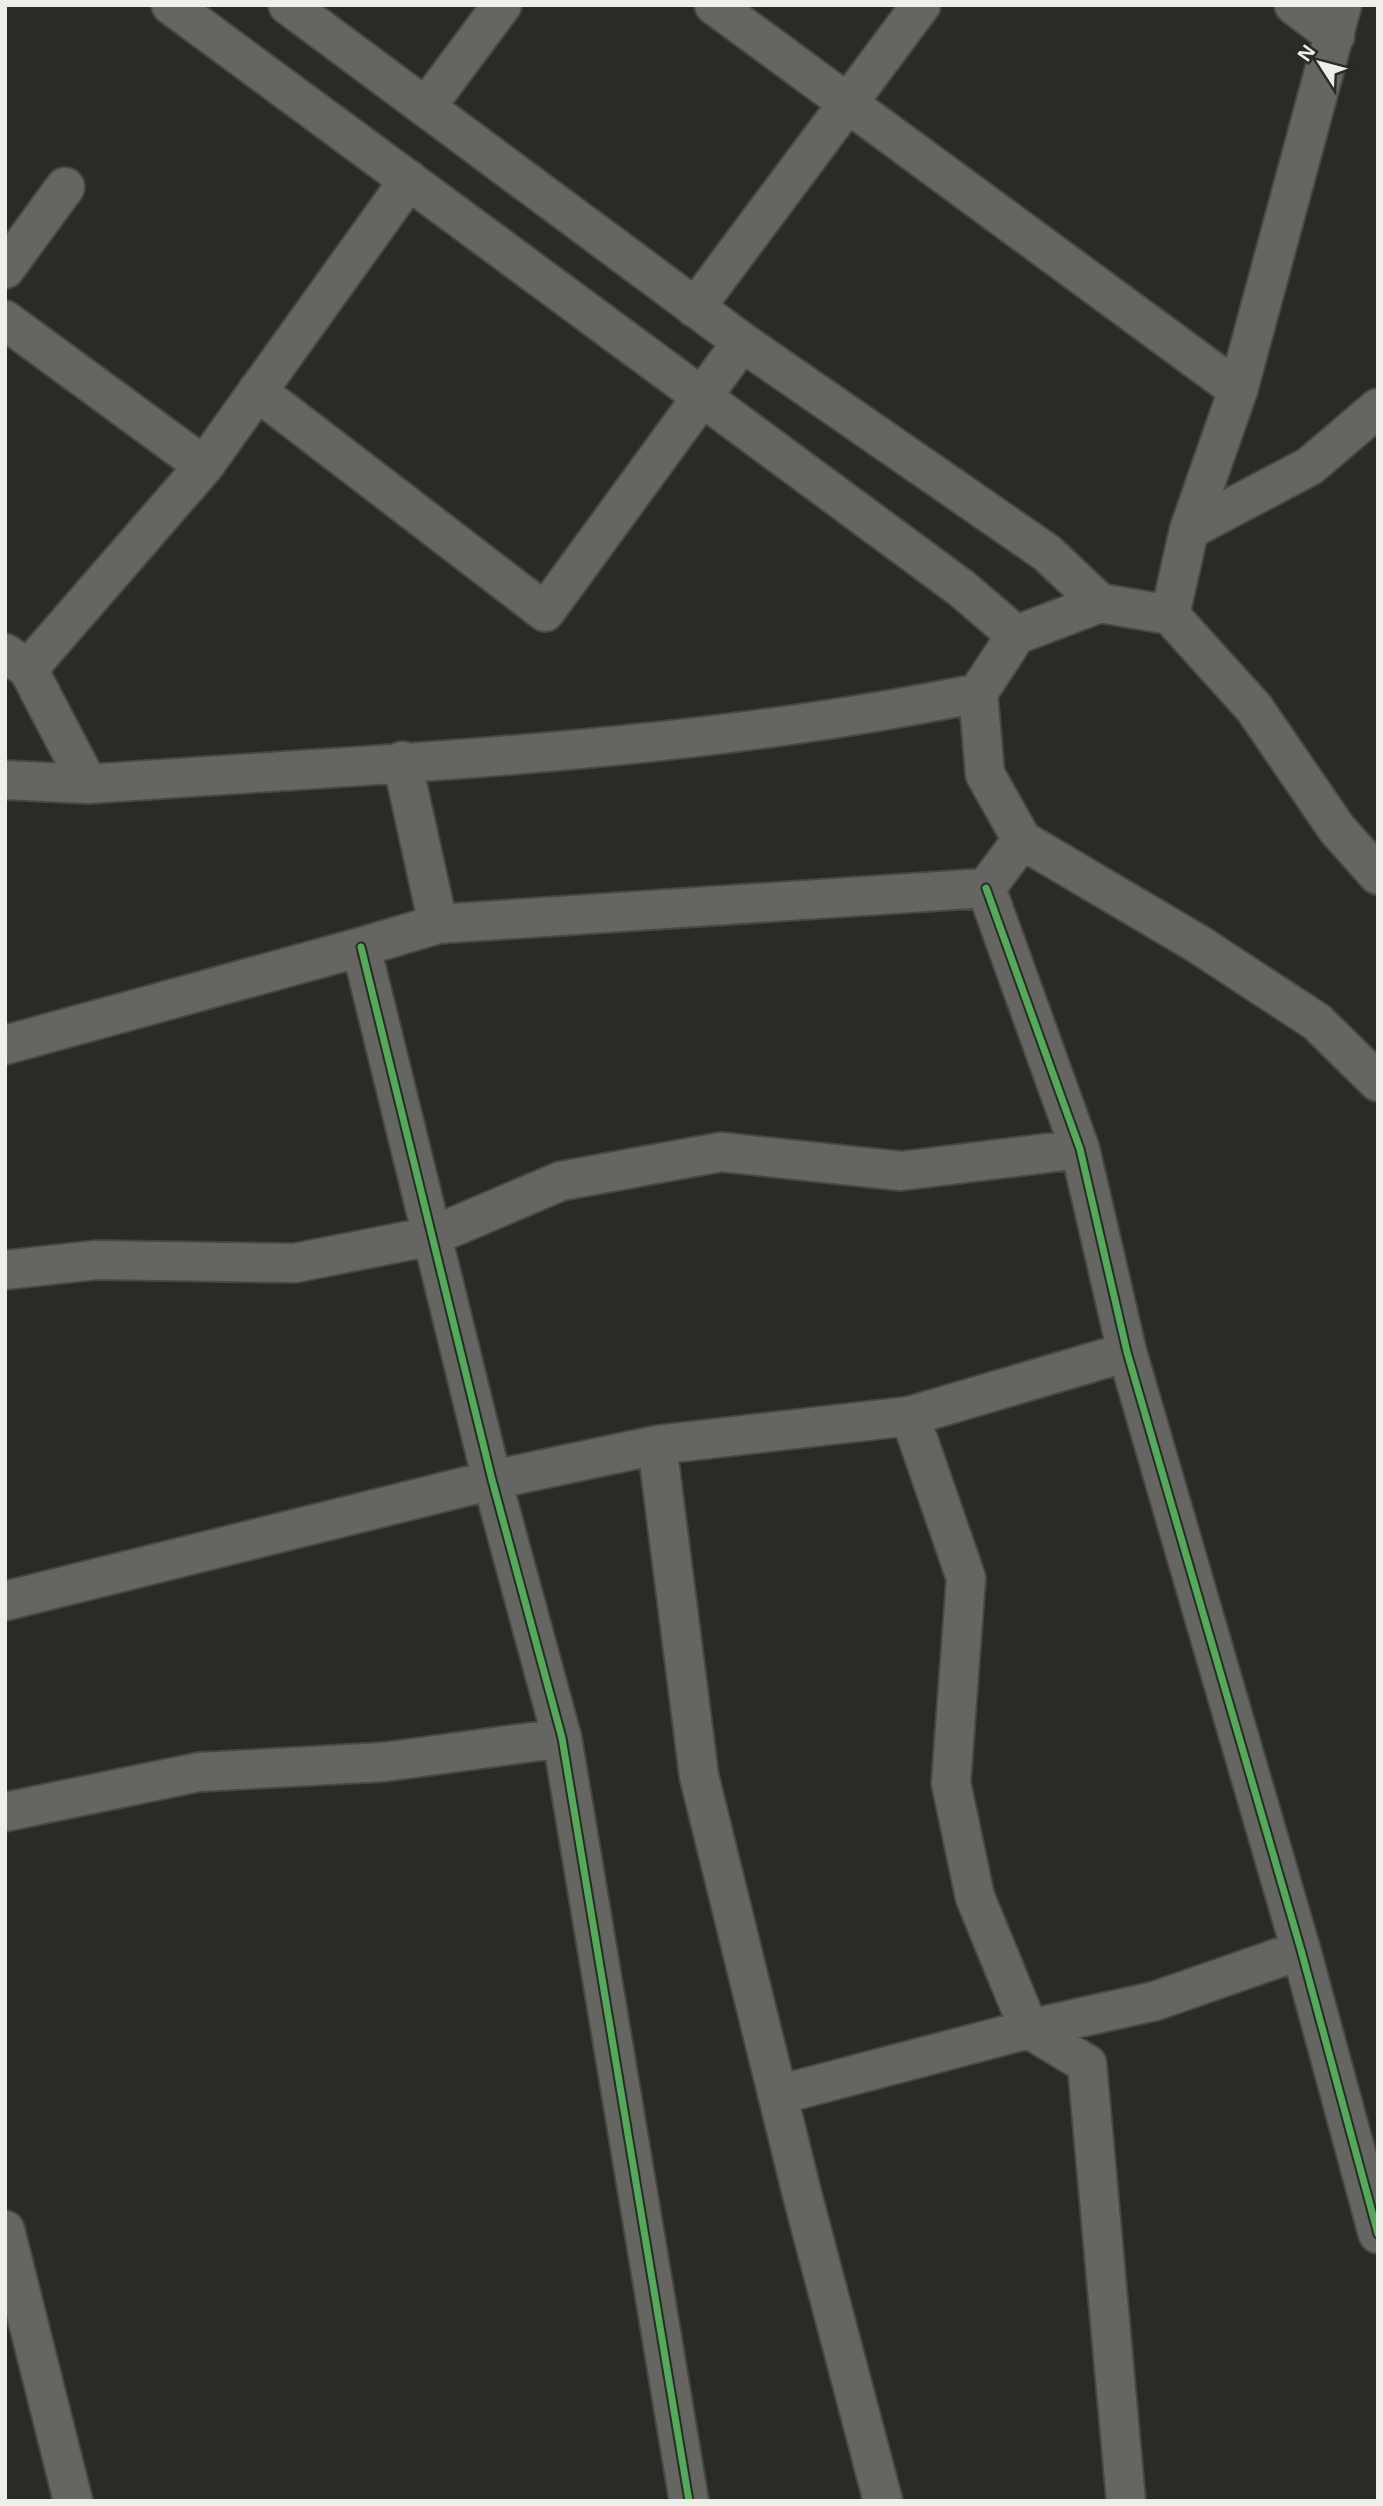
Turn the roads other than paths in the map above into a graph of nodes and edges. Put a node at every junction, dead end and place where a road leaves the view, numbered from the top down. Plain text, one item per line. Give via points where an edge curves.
1 (171, 5) edge
2 (288, 5) edge
3 (502, 5) edge
4 (714, 5) edge
5 (921, 5) edge
6 (1294, 5) edge
7 (1339, 20) edge
8 (848, 103) junction
9 (426, 107) junction
10 (409, 180) junction
11 (65, 187) dead end
12 (5, 269) edge
13 (695, 307) junction
14 (5, 320) edge
15 (742, 342) junction
16 (1238, 390) junction
17 (257, 391) junction
18 (703, 396) junction
19 (1378, 408) edge
20 (204, 466) junction
21 (1189, 530) junction
22 (1100, 603) junction
23 (1170, 615) junction
24 (1016, 635) junction
25 (17, 661) edge
26 (978, 694) junction
27 (402, 761) junction
28 (5, 780) edge
29 (88, 784) junction
30 (1022, 840) junction
31 (1378, 875) edge
32 (986, 888) junction
33 (438, 924) junction
34 (361, 947) junction
35 (5, 1045) edge
36 (1378, 1082) edge
37 (1080, 1149) junction
38 (432, 1236) junction
39 (5, 1270) edge
40 (1126, 1352) junction
41 (910, 1416) junction
42 (657, 1446) junction
43 (492, 1480) junction
44 (5, 1601) edge
45 (562, 1738) junction
46 (5, 1812) edge
47 (1301, 1950) junction
48 (1029, 2029) junction
49 (778, 2095) junction
50 (5, 2230) edge
51 (1378, 2234) edge
52 (73, 2501) edge
53 (690, 2501) edge
54 (883, 2501) edge
55 (1126, 2501) edge

1 - 10 street
2 - 9 street
3 - 9 street
4 - 8 street
5 - 8 street
6 - 7 street
7 - 16 street
8 - 13 street
8 - 16 street
9 - 13 street
10 - 17 street
10 - 18 street
11 - 12 street
13 - 15 street
14 - 20 street
15 - 18 street
15 - 22 street via 1047,553
16 - 21 street
17 - 18 street via 545,612
17 - 20 street
18 - 24 street via 961,588
19 - 21 street via 1310,466
20 - 25 street
21 - 23 street
22 - 23 street
22 - 24 street
23 - 31 street via 1254,708 1338,829
24 - 26 street
25 - 29 street
26 - 27 street via 867,715 617,746
26 - 30 street via 985,774
27 - 29 street
27 - 33 street
28 - 29 street
30 - 32 street
30 - 36 street via 1198,944 1317,1022
32 - 33 street
32 - 37 street
33 - 34 street
34 - 35 street
34 - 38 street
37 - 38 street via 901,1171 721,1152 561,1181
37 - 40 street
38 - 39 street via 295,1263 96,1260
38 - 43 street
40 - 41 street
40 - 47 street
41 - 42 street
41 - 48 street via 966,1578 951,1783 975,1897
42 - 43 street
42 - 49 street via 699,1776
43 - 44 street
43 - 45 street
45 - 46 street via 384,1762 199,1772
45 - 53 street
47 - 48 street via 1155,2001
47 - 51 street
48 - 49 street
48 - 55 street via 1087,2064
49 - 54 street
50 - 52 street

